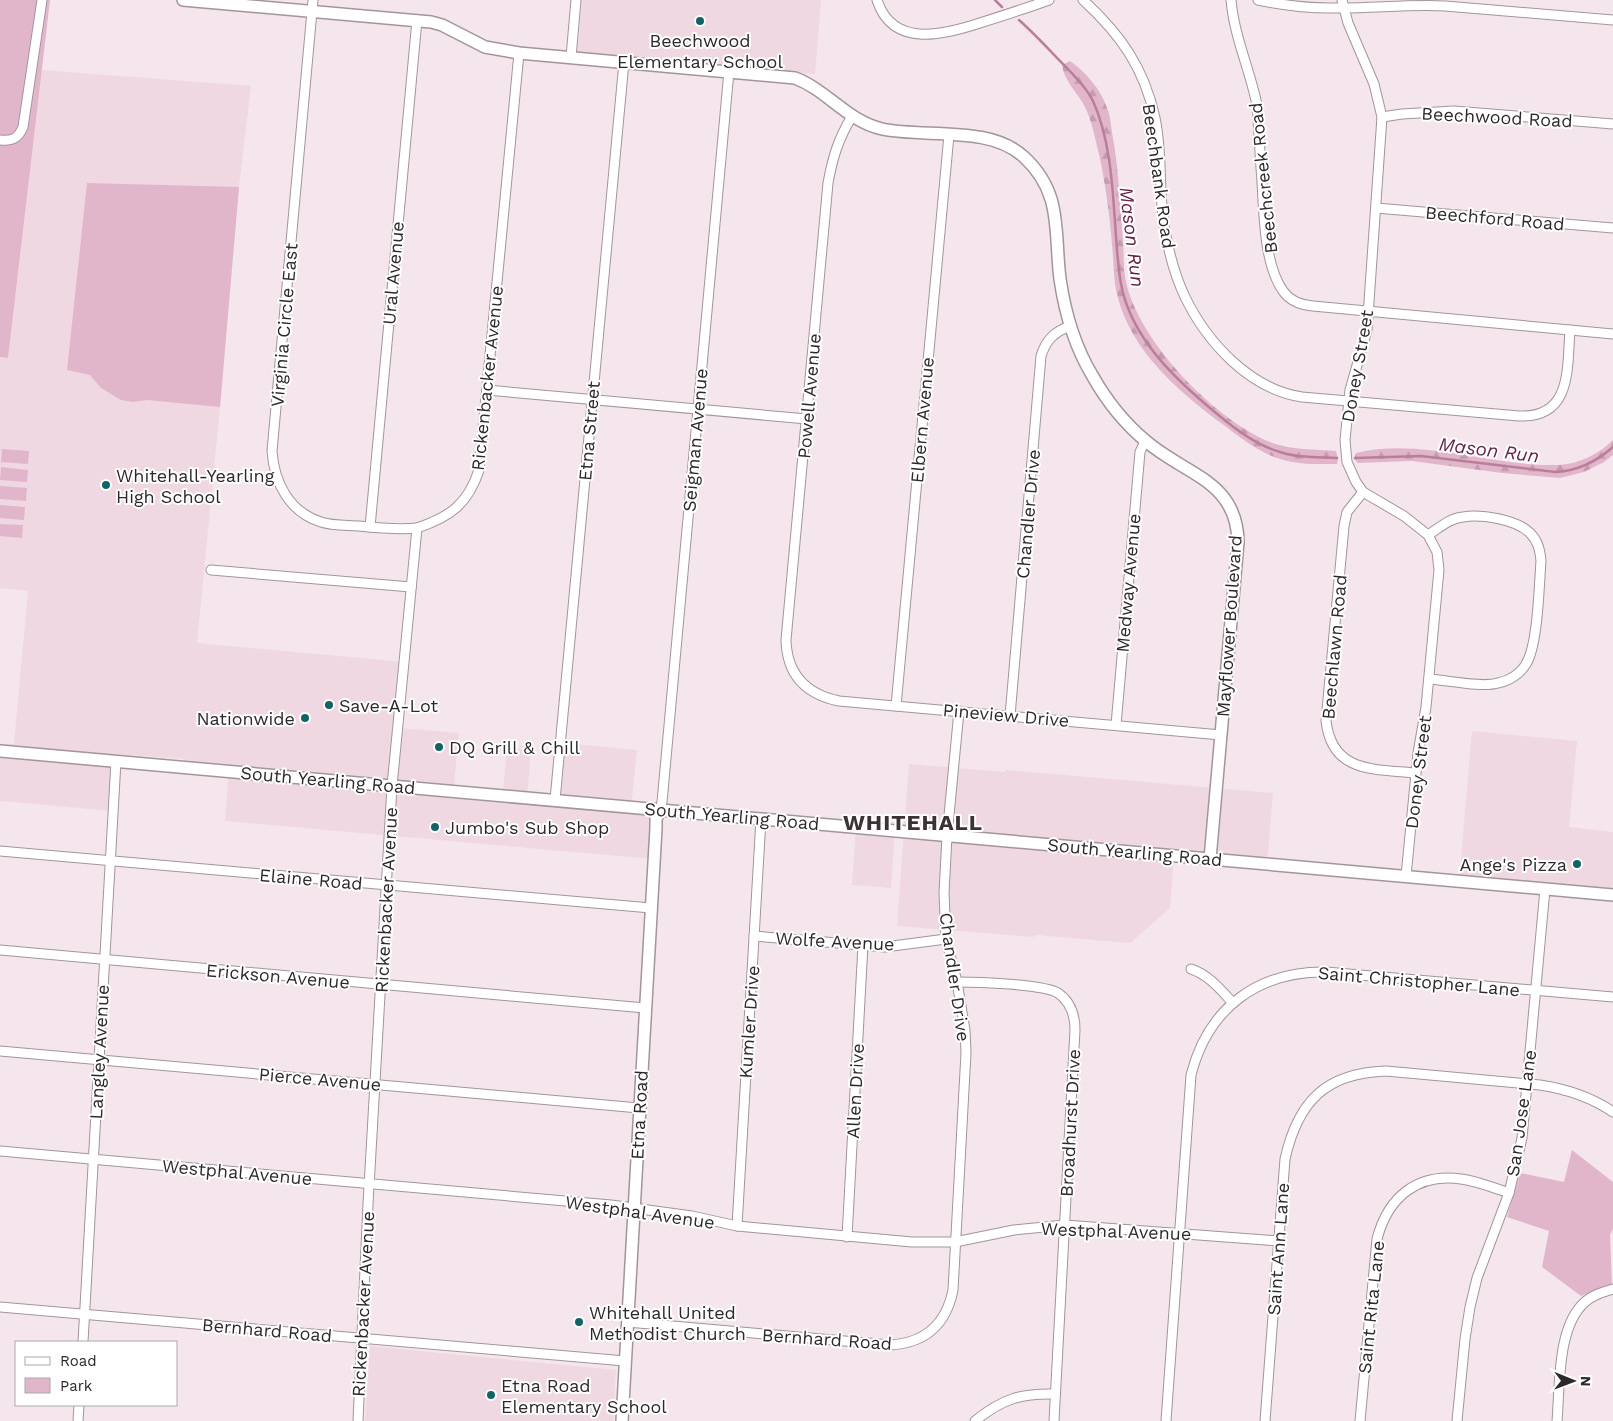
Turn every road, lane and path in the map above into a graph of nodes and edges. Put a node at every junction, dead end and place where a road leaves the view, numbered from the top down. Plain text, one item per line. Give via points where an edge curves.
1 (42, 0) edge
2 (183, 0) edge
3 (576, 0) edge
4 (877, 0) edge
5 (1049, 0) edge
6 (1082, 0) edge
7 (1231, 0) edge
8 (1258, 0) edge
9 (1343, 4) edge
10 (313, 5) edge
11 (417, 20) junction
12 (1613, 20) edge
13 (519, 53) junction
14 (571, 57) junction
15 (624, 62) junction
16 (729, 71) junction
17 (852, 116) junction
18 (1382, 117) junction
19 (1613, 124) edge
20 (949, 135) junction
21 (0, 140) edge
22 (1376, 208) junction
23 (1613, 228) edge
24 (1368, 312) junction
25 (1070, 326) junction
26 (1570, 330) junction
27 (1613, 334) edge
28 (487, 390) junction
29 (592, 400) junction
30 (1348, 401) junction
31 (698, 409) junction
32 (807, 419) junction
33 (1145, 441) junction
34 (1363, 492) junction
35 (370, 527) junction
36 (417, 528) junction
37 (1428, 535) junction
38 (211, 570) dead end
39 (411, 587) junction
40 (798, 678) joint
41 (1429, 679) junction
42 (896, 706) junction
43 (959, 711) junction
44 (1010, 716) junction
45 (1116, 725) junction
46 (1221, 734) junction
47 (0, 750) edge
48 (116, 761) junction
49 (1415, 773) junction
50 (392, 786) junction
51 (555, 800) junction
52 (660, 810) junction
53 (761, 819) junction
54 (947, 836) junction
55 (0, 851) edge
56 (1210, 859) junction
57 (110, 860) junction
58 (1406, 876) junction
59 (387, 886) junction
60 (1545, 889) junction
61 (1613, 895) edge
62 (651, 908) junction
63 (754, 936) junction
64 (946, 939) junction
65 (863, 946) junction
66 (0, 950) edge
67 (105, 960) junction
68 (1190, 969) dead end
69 (957, 982) junction
70 (382, 985) junction
71 (1536, 990) junction
72 (1613, 997) edge
73 (1232, 1004) junction
74 (645, 1008) junction
75 (0, 1051) edge
76 (99, 1060) junction
77 (376, 1084) junction
78 (1527, 1084) junction
79 (639, 1108) junction
80 (1613, 1112) edge
81 (0, 1151) edge
82 (93, 1159) junction
83 (370, 1184) junction
84 (1509, 1193) junction
85 (633, 1208) junction
86 (1065, 1225) junction
87 (737, 1226) junction
88 (1179, 1233) junction
89 (847, 1237) junction
90 (1279, 1240) junction
91 (955, 1242) junction
92 (1613, 1289) edge
93 (0, 1307) edge
94 (84, 1314) junction
95 (627, 1322) junction
96 (934, 1329) joint
97 (361, 1339) junction
98 (83, 1341) edge
99 (625, 1361) junction
100 (1055, 1394) junction
101 (79, 1406) edge
102 (78, 1421) edge
103 (358, 1421) edge
104 (622, 1421) edge
105 (975, 1421) edge
106 (1054, 1421) edge
107 (1166, 1421) edge
108 (1265, 1421) edge
109 (1360, 1421) edge
110 (1457, 1421) edge
111 (1556, 1421) edge

1 - 21 street via 23,128 12,140
2 - 10 street
3 - 14 street
4 - 5 street via 891,22 904,30 931,35 959,30
6 - 30 street, Beechbank Road via 1104,20 1130,54 1148,95 1155,118 1165,230 1173,266 1197,318 1234,362 1262,383 1289,395
7 - 24 street, Beechcreek Road via 1257,105 1265,217 1270,257 1279,284 1289,298 1304,305
8 - 9 street via 1313,8
9 - 12 street via 1436,6
9 - 18 street, Doney Street via 1374,84
10 - 11 street
10 - 35 street, Virginia Circle East via 273,465 278,484 291,503 310,517 332,524
11 - 13 street via 442,25 485,47
11 - 35 street, Ural Avenue
13 - 14 street
13 - 28 street, Rickenbacker Avenue
14 - 15 street
15 - 16 street
15 - 29 street, Etna Street
16 - 17 street, Mayflower Boulevard via 795,78 810,83
16 - 31 street, Seigman Avenue
17 - 20 street, Mayflower Boulevard via 882,129
17 - 32 street, Powell Avenue via 840,138 828,183
18 - 19 street, Beechwood Road via 1454,111
18 - 22 street, Doney Street
20 - 25 street, Mayflower Boulevard via 992,140 1006,145 1024,156 1046,183 1054,206 1060,278
20 - 42 street, Elbern Avenue
22 - 23 street, Beechford Road
22 - 24 street, Doney Street
24 - 26 street, Beechcreek Road
24 - 30 street, Doney Street via 1367,330
25 - 33 street, Mayflower Boulevard via 1092,375 1106,397
25 - 44 street, Chandler Drive via 1047,340 1042,356
26 - 27 street, Beechcreek Road
26 - 30 street, Beechbank Road via 1563,390 1555,404 1542,414 1519,416
28 - 29 street
28 - 36 street, Rickenbacker Avenue via 481,460 470,491 448,516
29 - 31 street
29 - 51 street, Etna Street
30 - 34 street, Doney Street via 1347,462
31 - 32 street
31 - 52 street, Seigman Avenue
32 - 40 street, Powell Avenue via 786,640 788,660
33 - 45 street, Medway Avenue via 1140,452
33 - 46 street, Mayflower Boulevard via 1216,487 1235,518 1238,542
34 - 37 street via 1404,516
34 - 49 street, Beechlawn Road via 1347,512 1344,526 1327,732 1337,752 1354,765
35 - 36 street, Virginia Circle East
36 - 39 street, Rickenbacker Avenue
37 - 41 street, Doney Street via 1436,552 1439,570
37 - 41 street via 1462,516 1504,520 1530,532 1540,550 1541,561 1534,641 1527,664 1520,672 1497,684
38 - 39 street
39 - 50 street, Rickenbacker Avenue
40 - 42 street, Pineview Drive via 816,694 828,698
41 - 49 street, Doney Street
42 - 43 street, Pineview Drive
43 - 44 street, Pineview Drive
43 - 54 street, Chandler Drive
44 - 45 street, Pineview Drive
45 - 46 street, Pineview Drive
46 - 56 street, Mayflower Boulevard
47 - 48 street, South Yearling Road
48 - 50 street, South Yearling Road
48 - 57 street, Langley Avenue
49 - 58 street, Doney Street
50 - 51 street, South Yearling Road
50 - 59 street, Rickenbacker Avenue
51 - 52 street, South Yearling Road
52 - 53 street, South Yearling Road
52 - 62 street, Etna Road via 656,819
53 - 54 street, South Yearling Road
53 - 63 street, Kumler Drive
54 - 56 street, South Yearling Road
54 - 64 street, Chandler Drive
55 - 57 street, Elaine Road
56 - 58 street, South Yearling Road
57 - 59 street, Elaine Road
57 - 67 street, Langley Avenue
58 - 60 street, South Yearling Road
59 - 62 street, Elaine Road
59 - 70 street, Rickenbacker Avenue
60 - 61 street, South Yearling Road
60 - 71 street, San Jose Lane
62 - 74 street, Etna Road
63 - 65 street, Wolfe Avenue
63 - 87 street, Kumler Drive
64 - 65 street, Wolfe Avenue via 885,947
64 - 69 street, Chandler Drive
65 - 89 street, Allen Drive
66 - 67 street, Erickson Avenue
67 - 70 street, Erickson Avenue
67 - 76 street, Langley Avenue
68 - 73 street via 1211,979
69 - 86 street, Broadhurst Drive via 1052,990 1067,1001 1073,1013 1075,1030
69 - 91 street, Chandler Drive via 966,1053
70 - 74 street, Erickson Avenue
70 - 77 street, Rickenbacker Avenue
71 - 72 street, Saint Christopher Lane
71 - 73 street, Saint Christopher Lane via 1308,972 1265,983
71 - 78 street, San Jose Lane
73 - 88 street, Saint Christopher Lane via 1207,1034 1191,1075
74 - 79 street, Etna Road
75 - 76 street, Pierce Avenue
76 - 77 street, Pierce Avenue
76 - 82 street, Langley Avenue
77 - 79 street, Pierce Avenue
77 - 83 street, Rickenbacker Avenue
78 - 80 street, Saint Ann Lane via 1580,1094
78 - 84 street, San Jose Lane via 1522,1138
78 - 90 street, Saint Ann Lane via 1386,1071 1353,1075 1323,1089 1297,1120 1290,1138 1285,1159
79 - 85 street, Etna Road
81 - 82 street, Westphal Avenue
82 - 83 street, Westphal Avenue
82 - 94 street, Langley Avenue
83 - 85 street, Westphal Avenue
83 - 97 street, Rickenbacker Avenue
84 - 109 street, Saint Rita Lane via 1463,1179 1434,1179 1416,1185 1392,1203 1377,1239
84 - 110 street, San Jose Lane via 1477,1278 1470,1307
85 - 87 street, Westphal Avenue
85 - 95 street, Etna Road
86 - 88 street, Westphal Avenue
86 - 91 street, Westphal Avenue via 1014,1230
86 - 100 street, Broadhurst Drive
87 - 89 street, Westphal Avenue
88 - 90 street, Westphal Avenue
88 - 107 street, Saint Christopher Lane
89 - 91 street, Westphal Avenue
90 - 108 street, Saint Ann Lane
91 - 96 street, Chandler Drive via 951,1301
92 - 111 street via 1585,1301 1568,1327
93 - 94 street, Bernhard Road
94 - 97 street, Bernhard Road
94 - 98 street, Langley Avenue
95 - 96 street, Bernhard Road via 890,1345 914,1341
95 - 99 street, Etna Road
97 - 99 street, Bernhard Road
97 - 103 street, Rickenbacker Avenue
99 - 104 street, Etna Road
100 - 105 street via 1014,1397 988,1410
100 - 106 street, Broadhurst Drive
101 - 102 street

